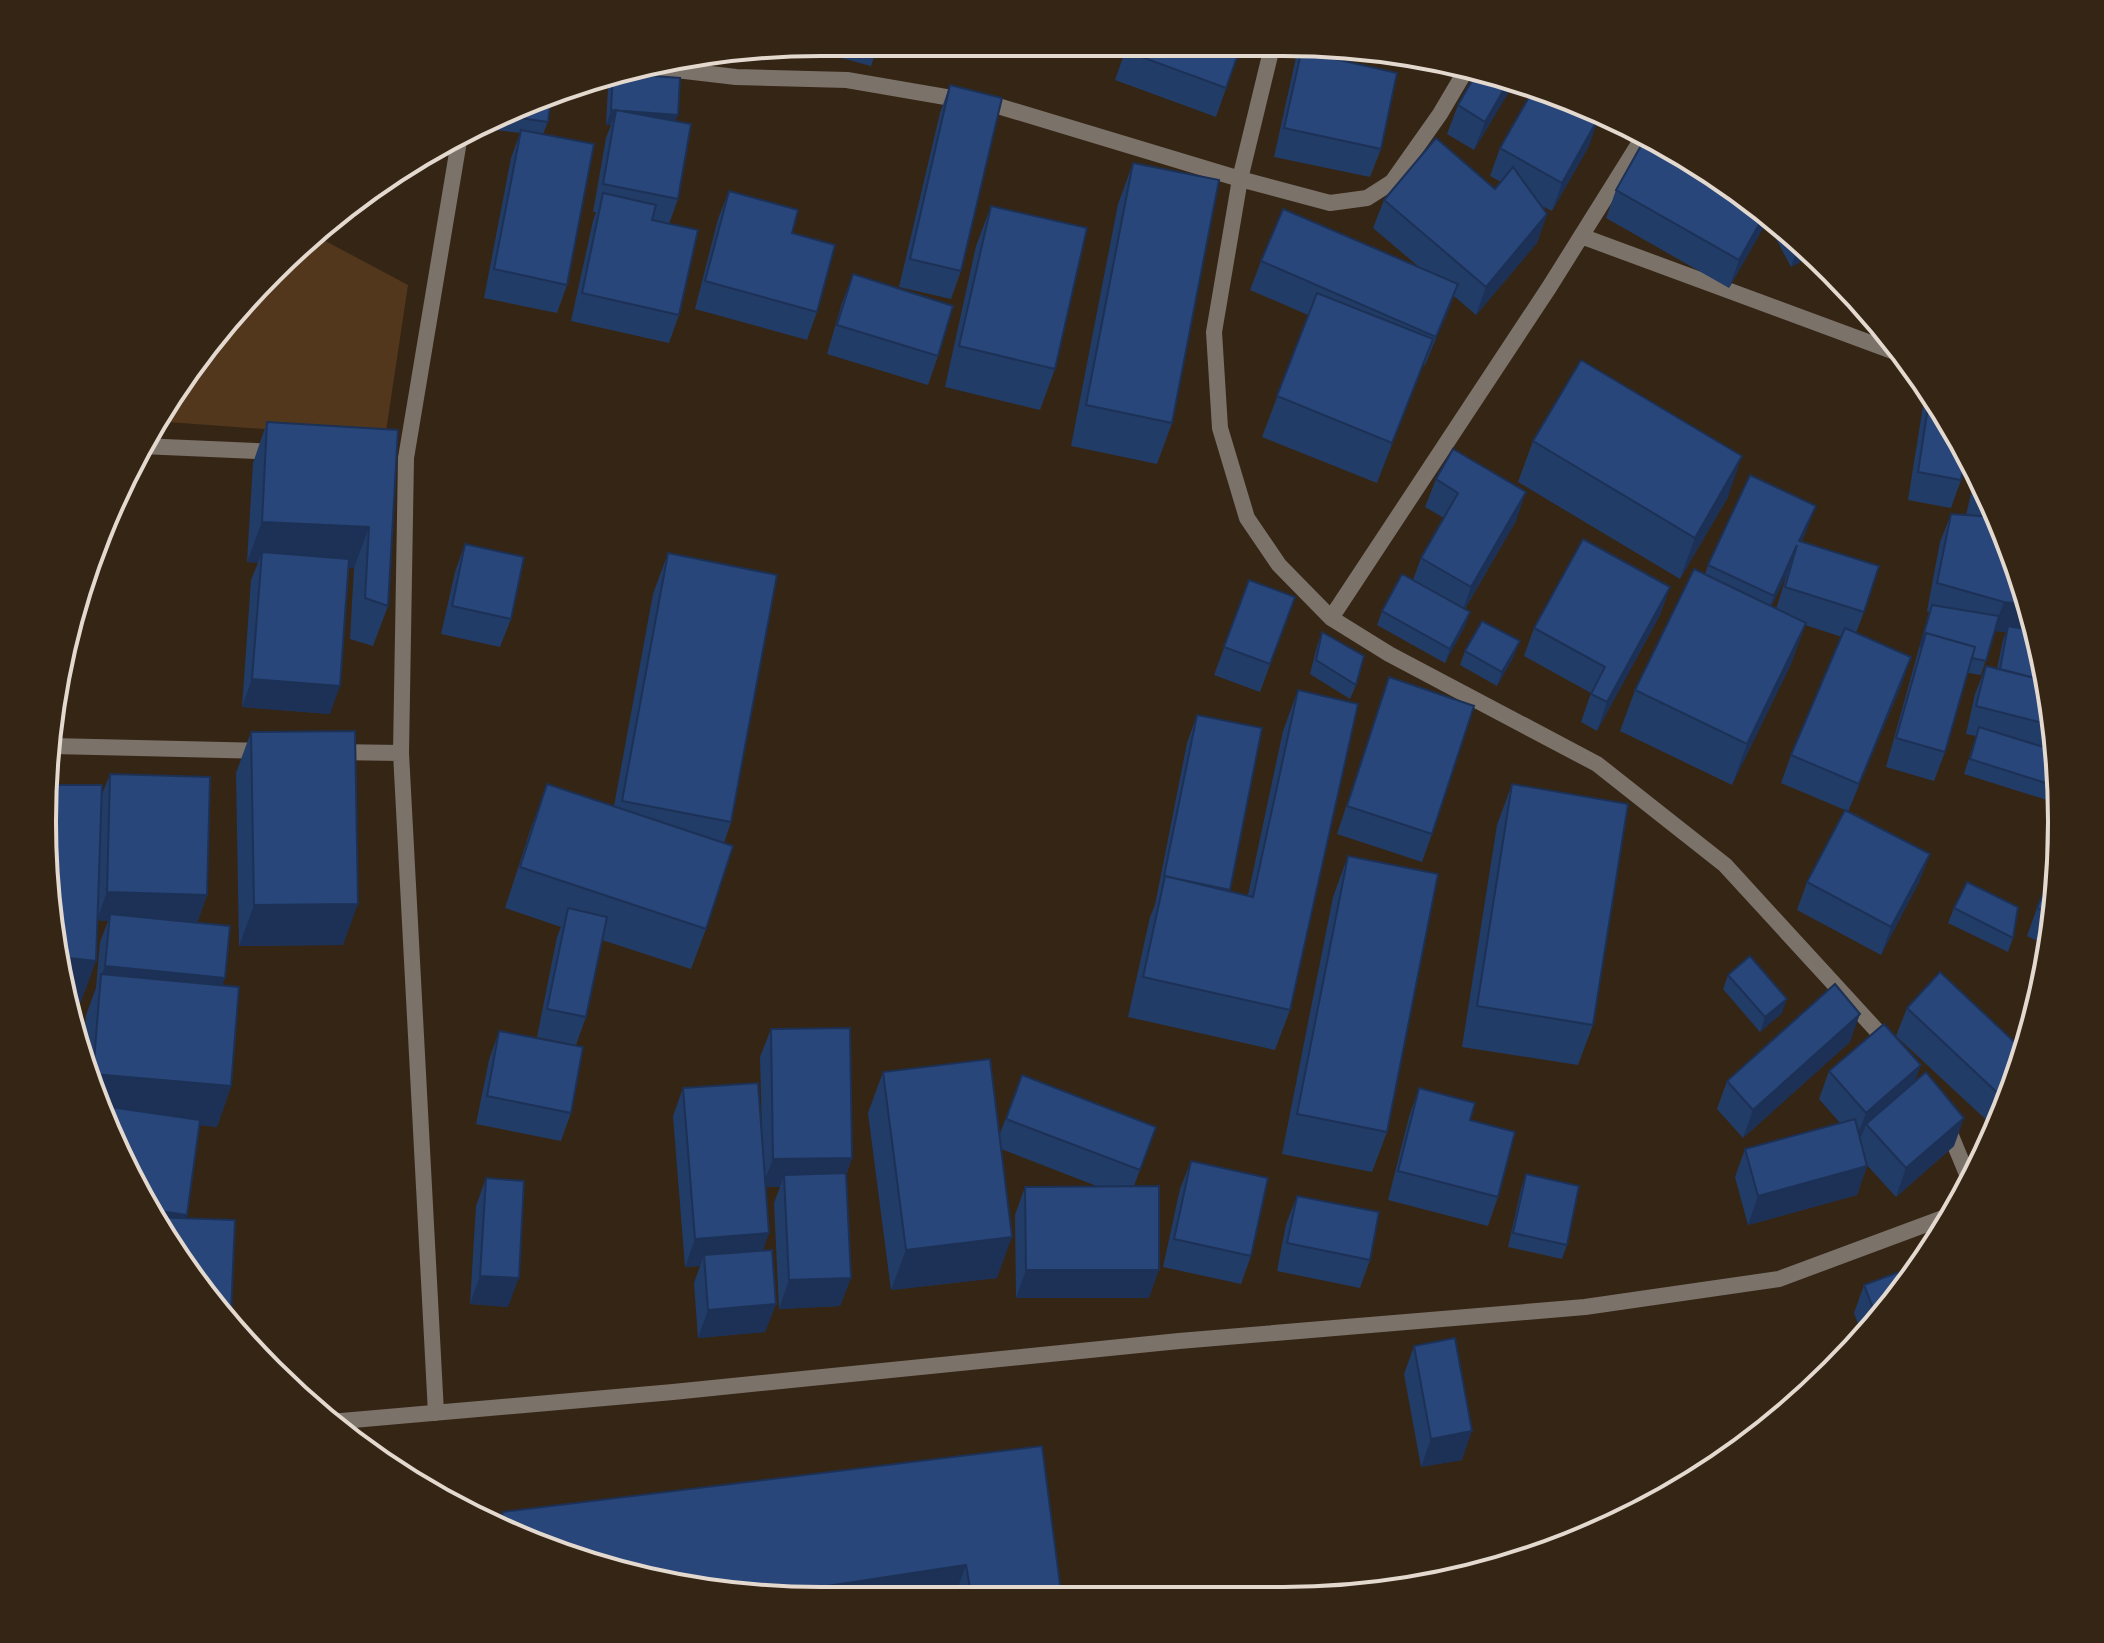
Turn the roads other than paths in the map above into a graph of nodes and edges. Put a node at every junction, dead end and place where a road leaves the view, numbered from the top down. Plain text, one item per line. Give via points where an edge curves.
1 (1270, 56) edge
2 (677, 70) edge
3 (1461, 78) edge
4 (1638, 144) edge
5 (457, 149) edge
6 (1240, 179) junction
7 (1581, 236) junction
8 (1884, 348) edge
9 (155, 447) edge
10 (298, 453) edge
11 (1331, 618) junction
12 (61, 746) edge
13 (290, 751) edge
14 (322, 752) edge
15 (401, 753) junction
16 (1902, 1058) edge
17 (1935, 1108) edge
18 (1965, 1168) edge
19 (1935, 1221) edge
20 (436, 1413) junction
21 (345, 1421) edge

1 - 6 street
2 - 6 street via 847,80 998,106
3 - 6 street via 1392,182 1367,198 1330,203
4 - 7 street
5 - 15 street via 399,458
6 - 11 street via 1214,332 1220,428 1247,518 1279,565
7 - 8 street
7 - 11 street
9 - 10 street
11 - 16 street via 1597,764 1725,865
12 - 13 street
14 - 15 street
15 - 20 street
17 - 18 street
19 - 20 street via 1779,1279 1585,1307
20 - 21 street

